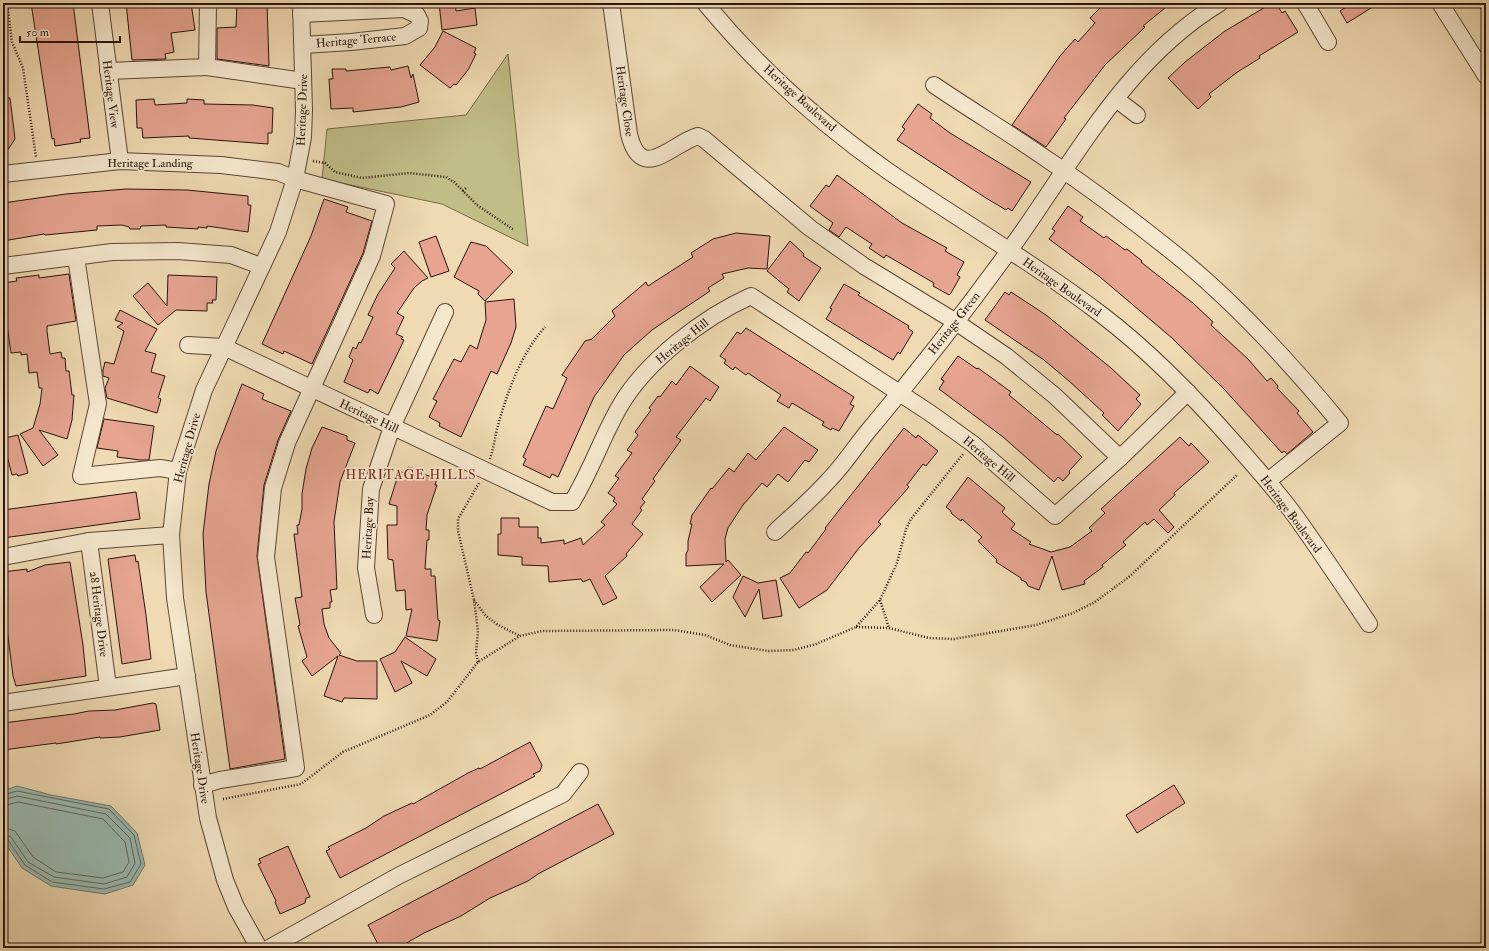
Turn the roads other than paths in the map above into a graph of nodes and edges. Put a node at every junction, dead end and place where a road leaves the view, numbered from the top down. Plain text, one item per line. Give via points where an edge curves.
1 (100, 3) edge
2 (208, 3) edge
3 (611, 3) edge
4 (706, 3) edge
5 (1220, 3) edge
6 (1305, 3) edge
7 (1440, 3) edge
8 (390, 6) edge
9 (301, 8) edge
10 (1328, 42) dead end
11 (303, 45) junction
12 (207, 67) junction
13 (108, 71) junction
14 (1486, 76) edge
15 (303, 81) junction
16 (934, 85) dead end
17 (1116, 99) junction
18 (1137, 115) dead end
19 (120, 162) junction
20 (1063, 171) junction
21 (3, 174) edge
22 (295, 179) junction
23 (1010, 250) junction
24 (76, 257) junction
25 (3, 266) edge
26 (262, 266) junction
27 (446, 312) dead end
28 (956, 322) junction
29 (188, 345) dead end
30 (224, 347) junction
31 (312, 390) junction
32 (900, 392) junction
33 (1188, 392) junction
34 (392, 427) junction
35 (1120, 458) junction
36 (178, 471) junction
37 (1268, 481) junction
38 (775, 532) dead end
39 (171, 535) junction
40 (89, 541) junction
41 (3, 557) edge
42 (374, 615) dead end
43 (1369, 624) dead end
44 (186, 676) junction
45 (108, 687) junction
46 (3, 703) edge
47 (580, 772) dead end
48 (202, 785) junction
49 (258, 948) edge
50 (269, 948) edge

1 - 13 street, Heritage View
2 - 12 street
3 - 28 street, Heritage Close via 629,134 634,150 641,157 653,159 667,154 698,136 712,144 810,228 864,266
4 - 23 street, Heritage Boulevard via 770,72 817,114 886,169
5 - 17 street, Heritage Green via 1173,37 1151,57
6 - 10 street
7 - 14 street
8 - 9 street, Heritage Terrace
8 - 11 street, Heritage Terrace via 404,8 417,15 420,21 419,28 406,36
9 - 11 street, Heritage Drive
11 - 15 street, Heritage Drive
12 - 13 street
12 - 15 street
13 - 19 street, Heritage View
15 - 22 street, Heritage Drive via 303,137
16 - 20 street
17 - 18 street
17 - 20 street, Heritage Green
19 - 21 street, Heritage Landing
19 - 22 street, Heritage Landing via 172,162 247,167 278,172
20 - 23 street, Heritage Green
20 - 37 street via 1171,250 1213,288 1257,330 1340,423
22 - 26 street, Heritage Drive via 278,232
22 - 31 street, Heritage Landing via 386,204 372,256
23 - 28 street, Heritage Green
23 - 33 street, Heritage Boulevard via 1057,281 1104,317
24 - 25 street
24 - 26 street via 112,252 178,251 231,255
24 - 36 street via 98,404 80,476 160,468
26 - 30 street, Heritage Drive
27 - 34 street, Heritage Bay
28 - 32 street, Heritage Green
28 - 35 street via 1006,356 1055,396
29 - 30 street, Heritage Hill
30 - 31 street, Heritage Hill
30 - 36 street, Heritage Drive via 204,390
31 - 34 street, Heritage Hill
31 - 48 street via 287,443 272,488 266,557 296,768
32 - 34 street, Heritage Hill via 751,296 727,307 690,332 644,374 620,406 572,502 552,502
32 - 35 street, Heritage Hill via 973,444 1055,516
32 - 38 street, Heritage Green via 829,481
33 - 35 street, Heritage Hill
33 - 37 street, Heritage Boulevard
34 - 42 street, Heritage Bay via 371,489 366,568
36 - 39 street, Heritage Drive
37 - 43 street, Heritage Boulevard via 1296,516
39 - 40 street
39 - 44 street, Heritage Drive via 175,598
40 - 41 street
40 - 45 street, 28 Heritage Drive
44 - 45 street
44 - 48 street, Heritage Drive
45 - 46 street
47 - 50 street via 563,794 398,876
48 - 49 street, Heritage Drive via 216,853 225,880

